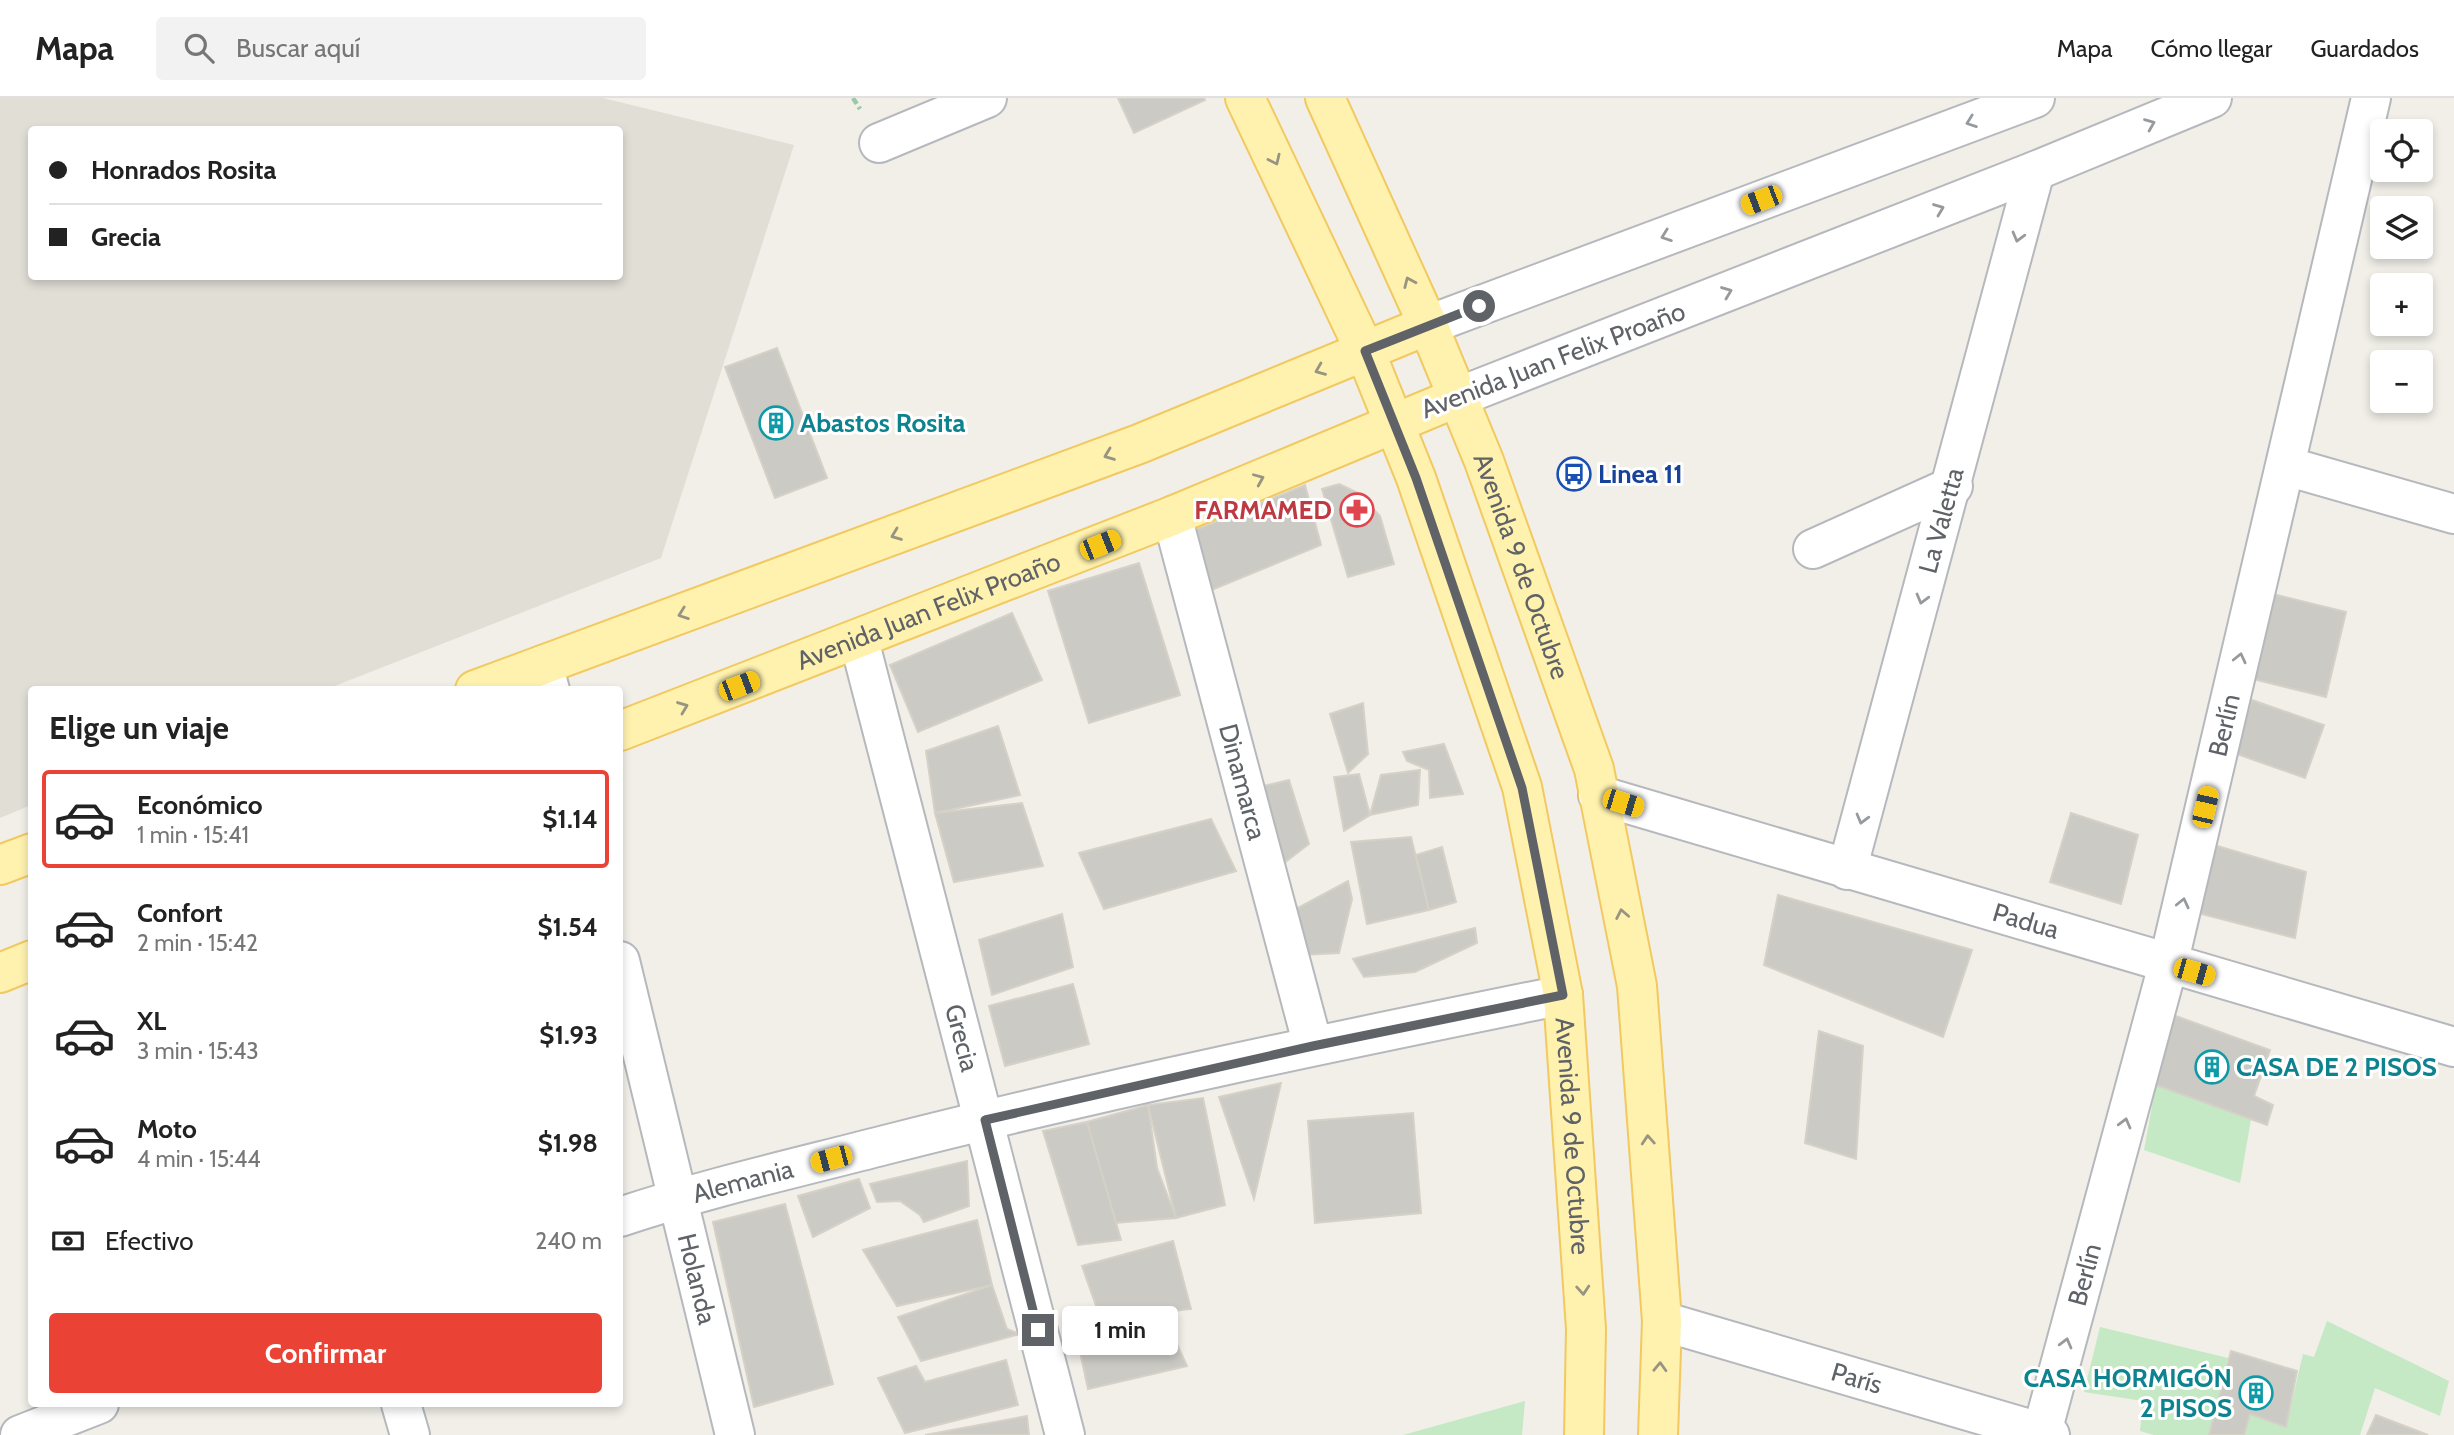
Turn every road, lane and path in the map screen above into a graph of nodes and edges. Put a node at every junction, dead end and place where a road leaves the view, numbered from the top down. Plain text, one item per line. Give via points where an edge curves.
1 (987, 98) edge
2 (1245, 98) edge
3 (1325, 98) edge
4 (2035, 98) edge
5 (2212, 98) edge
6 (2371, 98) edge
7 (879, 143) dead end
8 (2035, 171) junction
9 (1428, 325) junction
10 (1365, 351) junction
11 (1458, 397) junction
12 (1393, 424) junction
13 (2286, 466) junction
14 (1953, 486) junction
15 (2454, 514) edge
16 (1172, 516) junction
17 (1813, 549) dead end
18 (859, 640) junction
19 (546, 677) edge
20 (497, 686) edge
21 (623, 730) edge
22 (1598, 795) junction
23 (28, 854) edge
24 (0, 865) edge
25 (1847, 870) junction
26 (28, 962) edge
27 (2168, 965) junction
28 (0, 973) edge
29 (623, 973) edge
30 (1563, 995) junction
31 (1313, 1046) junction
32 (2454, 1047) edge
33 (985, 1120) junction
34 (678, 1198) junction
35 (623, 1216) edge
36 (1662, 1321) junction
37 (91, 1407) edge
38 (402, 1407) edge
39 (2046, 1434) edge
40 (20, 1435) edge
41 (410, 1435) edge
42 (735, 1435) edge
43 (1065, 1435) edge
44 (1584, 1435) edge
45 (1658, 1435) edge

1 - 7 street
2 -> 10 main road, Avenida 9 de Octubre
9 -> 3 main road, Avenida 9 de Octubre
4 -> 9 street
8 -> 5 street, Avenida Juan Felix Proaño
6 - 13 street, Berlín
11 -> 8 street, Avenida Juan Felix Proaño
8 -> 14 street, La Valetta
9 - 10 main road
9 - 11 main road, Avenida 9 de Octubre
10 - 12 main road, Avenida 9 de Octubre
10 -> 19 main road
11 - 12 main road, Avenida Juan Felix Proaño
11 - 22 main road, Avenida 9 de Octubre via 1594,769
16 -> 12 main road, Avenida Juan Felix Proaño
12 - 30 main road, Avenida 9 de Octubre via 1416,478 1522,788
13 - 15 street
27 -> 13 street, Berlín
14 - 17 street
14 -> 25 street, La Valetta
16 - 18 main road, Avenida Juan Felix Proaño
16 - 31 street, Dinamarca
21 -> 18 main road, Avenida Juan Felix Proaño
18 - 33 street, Grecia
19 - 20 main road
22 - 25 street, Padua
36 -> 22 main road, Avenida 9 de Octubre via 1636,986
23 - 24 main road
25 - 27 street, Padua
26 - 28 main road
27 - 32 street, Padua
39 -> 27 street, Berlín
29 - 34 street, Holanda
30 - 31 street, Alemania
30 -> 44 main road, Avenida 9 de Octubre via 1586,1329
31 - 33 street, Alemania
33 - 34 street, Alemania
33 - 43 street, Grecia
34 - 35 street, Alemania
34 - 42 street, Holanda
36 - 39 street, París
45 -> 36 main road, Avenida 9 de Octubre
37 - 40 street
38 - 41 street

